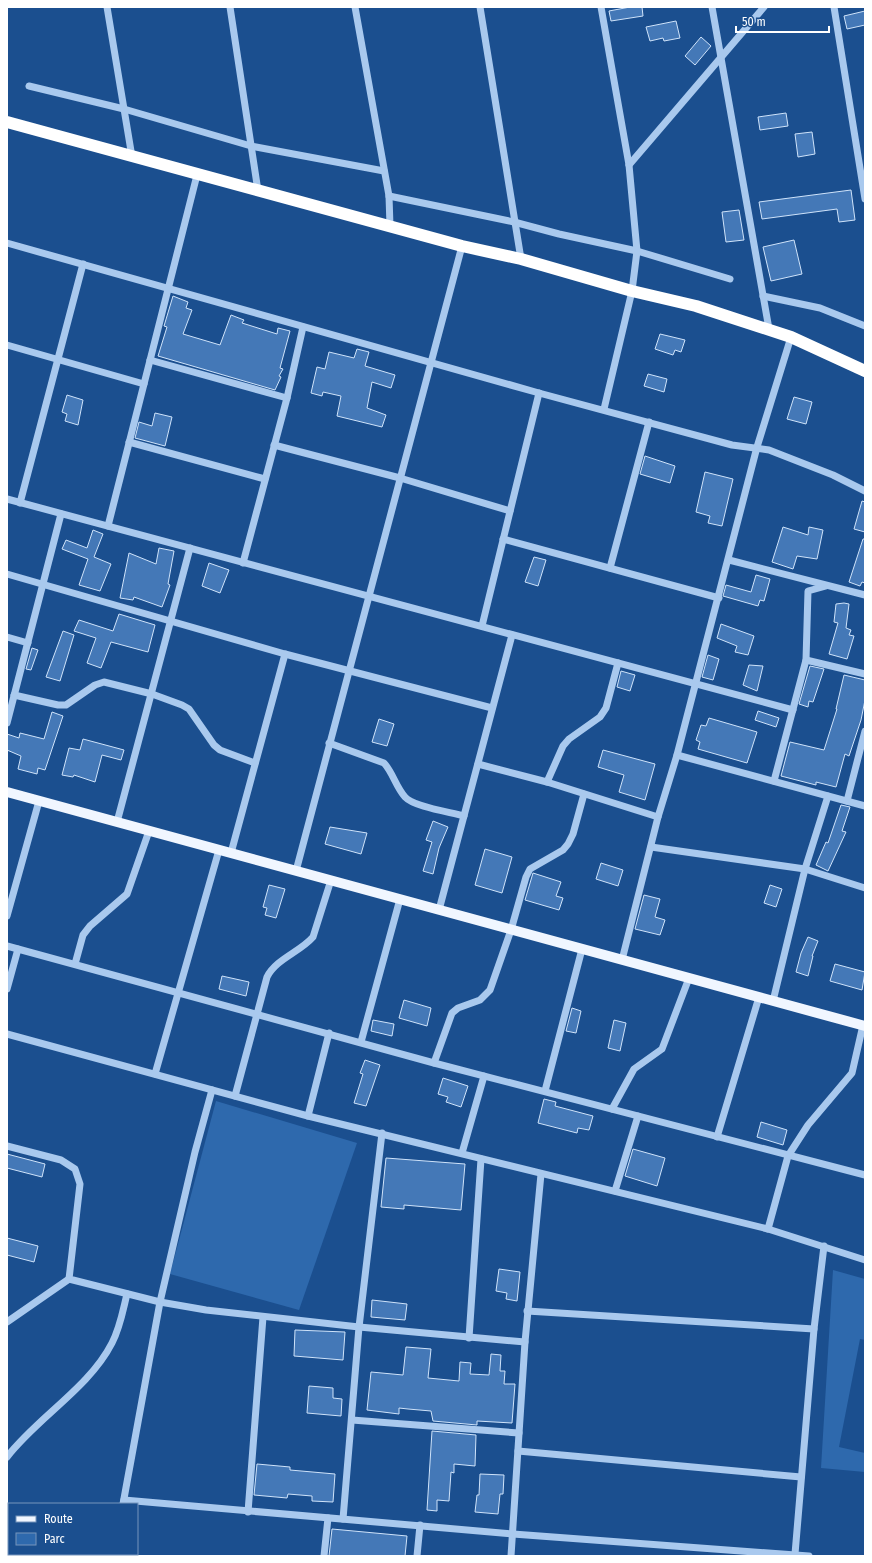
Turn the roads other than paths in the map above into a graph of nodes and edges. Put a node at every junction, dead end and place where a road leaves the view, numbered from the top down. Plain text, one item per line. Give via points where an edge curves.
1 (107, 7) edge
2 (230, 7) edge
3 (355, 7) edge
4 (480, 7) edge
5 (600, 7) edge
6 (712, 7) edge
7 (764, 7) edge
8 (834, 7) edge
9 (721, 59) junction
10 (29, 86) dead end
11 (124, 109) junction
12 (7, 124) edge
13 (251, 146) junction
14 (132, 157) junction
15 (629, 165) junction
16 (384, 171) junction
17 (197, 175) junction
18 (258, 191) junction
19 (389, 196) junction
20 (865, 199) edge
21 (514, 222) junction
22 (390, 226) junction
23 (7, 243) edge
24 (462, 246) junction
25 (637, 251) junction
26 (520, 260) junction
27 (83, 264) junction
28 (730, 279) dead end
29 (168, 287) junction
30 (632, 291) junction
31 (763, 296) junction
32 (865, 326) edge
33 (303, 327) junction
34 (769, 329) junction
35 (791, 337) junction
36 (7, 345) edge
37 (58, 360) junction
38 (150, 360) junction
39 (430, 363) junction
40 (865, 372) edge
41 (144, 384) junction
42 (539, 393) junction
43 (287, 398) junction
44 (604, 409) junction
45 (649, 422) junction
46 (129, 442) junction
47 (274, 445) junction
48 (757, 447) junction
49 (400, 478) junction
50 (265, 479) junction
51 (865, 491) edge
52 (7, 499) edge
53 (20, 503) junction
54 (510, 511) junction
55 (61, 514) junction
56 (108, 526) junction
57 (503, 539) junction
58 (190, 548) junction
59 (729, 560) junction
60 (243, 563) junction
61 (610, 568) junction
62 (7, 574) edge
63 (43, 585) junction
64 (826, 586) junction
65 (865, 595) edge
66 (369, 596) junction
67 (719, 598) junction
68 (171, 621) junction
69 (482, 626) junction
70 (512, 635) junction
71 (7, 637) edge
72 (28, 642) junction
73 (285, 654) junction
74 (806, 660) junction
75 (618, 663) junction
76 (349, 669) junction
77 (865, 674) edge
78 (696, 684) junction
79 (152, 694) junction
80 (14, 695) junction
81 (492, 708) junction
82 (793, 710) junction
83 (7, 723) edge
84 (865, 731) edge
85 (330, 743) junction
86 (677, 755) junction
87 (256, 763) junction
88 (478, 764) junction
89 (774, 781) junction
90 (547, 782) junction
91 (7, 792) edge
92 (584, 794) junction
93 (828, 796) junction
94 (39, 801) junction
95 (846, 801) junction
96 (865, 806) edge
97 (464, 816) junction
98 (658, 817) junction
99 (117, 822) junction
100 (149, 831) junction
101 (651, 847) junction
102 (219, 850) junction
103 (231, 853) junction
104 (805, 869) junction
105 (296, 871) junction
106 (331, 880) junction
107 (865, 888) edge
108 (400, 899) junction
109 (439, 910) junction
110 (7, 916) edge
111 (511, 930) junction
112 (7, 946) edge
113 (18, 949) junction
114 (582, 949) junction
115 (622, 960) junction
116 (75, 964) junction
117 (689, 978) junction
118 (7, 989) edge
119 (179, 992) junction
120 (759, 997) junction
121 (773, 1001) junction
122 (258, 1014) junction
123 (864, 1026) edge
124 (329, 1033) junction
125 (7, 1034) edge
126 (361, 1042) junction
127 (434, 1063) junction
128 (155, 1074) junction
129 (484, 1076) junction
130 (212, 1090) junction
131 (545, 1091) junction
132 (235, 1096) junction
133 (612, 1109) junction
134 (308, 1116) junction
135 (638, 1116) junction
136 (382, 1133) junction
137 (717, 1137) junction
138 (7, 1146) edge
139 (462, 1153) junction
140 (788, 1156) junction
141 (481, 1159) junction
142 (541, 1174) junction
143 (865, 1175) edge
144 (615, 1191) junction
145 (768, 1229) junction
146 (824, 1246) junction
147 (865, 1260) edge
148 (69, 1279) junction
149 (126, 1294) junction
150 (160, 1302) junction
151 (527, 1311) junction
152 (263, 1317) junction
153 (7, 1322) edge
154 (359, 1327) junction
155 (814, 1329) junction
156 (470, 1338) junction
157 (525, 1342) junction
158 (352, 1420) junction
159 (519, 1433) junction
160 (518, 1451) junction
161 (7, 1457) edge
162 (801, 1477) junction
163 (124, 1502) edge
164 (136, 1503) edge
165 (138, 1503) edge
166 (248, 1512) junction
167 (328, 1518) junction
168 (343, 1519) junction
169 (420, 1525) junction
170 (513, 1534) junction
171 (795, 1554) junction
172 (324, 1556) edge
173 (417, 1556) edge
174 (511, 1556) edge
175 (809, 1556) edge

1 - 11 street
2 - 13 street
3 - 16 street
4 - 21 street
5 - 15 street
6 - 9 street
7 - 9 street
8 - 20 street
9 - 15 street
9 - 31 street
10 - 11 street
11 - 13 street
11 - 14 street
12 - 14 highway
13 - 16 street
13 - 18 street
14 - 17 highway
15 - 25 street
16 - 19 street
17 - 18 highway
17 - 29 street
18 - 22 highway
19 - 21 street
19 - 22 street
21 - 25 street
21 - 26 street
22 - 24 highway
23 - 27 street
24 - 26 highway
24 - 39 street
25 - 28 street
25 - 30 street
26 - 30 highway
27 - 29 street
27 - 37 street
29 - 33 street
29 - 38 street
30 - 34 highway via 696,306
30 - 44 street
31 - 32 street via 820,308
31 - 34 street
33 - 39 street
33 - 43 street
34 - 35 highway
35 - 40 highway
35 - 48 street
36 - 37 street
37 - 41 street
37 - 53 street
38 - 41 street
38 - 43 street
39 - 42 street
39 - 49 street
41 - 46 street
42 - 44 street
42 - 54 street
43 - 47 street
44 - 45 street
45 - 48 street via 732,445
45 - 61 street
46 - 50 street
46 - 56 street
47 - 49 street
47 - 50 street
48 - 51 street via 833,475
48 - 59 street
49 - 54 street
49 - 66 street
50 - 60 street
52 - 53 street
53 - 55 street
54 - 57 street
55 - 56 street
55 - 63 street
56 - 58 street
57 - 61 street
57 - 69 street
58 - 60 street
58 - 68 street
59 - 64 street
59 - 67 street
60 - 66 street
61 - 67 street
62 - 63 street
63 - 68 street
63 - 72 street
64 - 65 street
64 - 74 street via 808,591
66 - 69 street
66 - 76 street
67 - 78 street
68 - 73 street
68 - 79 street
69 - 70 street
70 - 75 street
70 - 81 street
71 - 72 street
72 - 80 street
73 - 76 street
73 - 87 street
74 - 77 street
74 - 82 street
75 - 78 street
75 - 90 street via 606,708 600,717 563,746
76 - 81 street
76 - 85 street
78 - 82 street
78 - 86 street
79 - 80 street via 104,682 66,705
79 - 87 street via 189,709 220,750
79 - 99 street
80 - 83 street
81 - 88 street
82 - 89 street
84 - 95 street
85 - 97 street via 384,763 405,798
85 - 105 street
86 - 89 street
86 - 98 street
87 - 103 street
88 - 90 street
88 - 97 street
89 - 93 street
90 - 92 street
91 - 94 main road
92 - 98 street
92 - 111 street via 568,844 563,850 530,869
93 - 95 street
93 - 104 street
94 - 99 main road
94 - 110 street
95 - 96 street
97 - 109 street
98 - 101 street
99 - 100 main road
100 - 102 main road
100 - 116 street via 127,894 83,935
101 - 104 street
101 - 115 street
102 - 103 main road
102 - 119 street
103 - 105 main road
104 - 107 street
104 - 121 street
105 - 106 main road
106 - 108 main road
106 - 122 street via 313,937 271,970
108 - 109 main road
108 - 126 street
109 - 111 main road
111 - 114 main road
111 - 127 street via 490,990 480,1000 458,1008 452,1013
112 - 113 street
113 - 116 street
113 - 118 street
114 - 115 main road
114 - 131 street
115 - 117 main road
116 - 119 street
117 - 120 main road
117 - 133 street via 662,1049 634,1068
119 - 122 street
119 - 128 street
120 - 121 main road
120 - 137 street
121 - 123 main road
122 - 124 street
122 - 132 street
123 - 140 street via 852,1074 808,1125
124 - 126 street
124 - 134 street
125 - 128 street
126 - 127 street
127 - 129 street
128 - 130 street
129 - 131 street
129 - 139 street
130 - 132 street
130 - 150 street via 193,1159
131 - 133 street
132 - 134 street
133 - 135 street
134 - 136 street
135 - 137 street
135 - 144 street
136 - 139 street
136 - 154 street
137 - 140 street
138 - 148 street via 61,1160 75,1169 80,1184
139 - 141 street
140 - 143 street
140 - 145 street
141 - 142 street
141 - 156 street
142 - 144 street
142 - 151 street
144 - 145 street
145 - 146 street
146 - 147 street
146 - 155 street
148 - 149 street
148 - 153 street
149 - 150 street
149 - 161 street via 112,1344 96,1366 80,1385 22,1438
150 - 152 street
150 - 163 street
151 - 155 street
151 - 157 street
152 - 154 street
152 - 166 street
154 - 156 street
154 - 158 street
155 - 162 street
156 - 157 street
157 - 159 street
158 - 159 street
158 - 168 street
159 - 160 street
160 - 162 street
160 - 170 street
162 - 171 street
163 - 164 street
165 - 166 street
166 - 167 street
167 - 168 street
167 - 172 street
168 - 169 street
169 - 170 street
169 - 173 street
170 - 171 street
170 - 174 street
171 - 175 street

